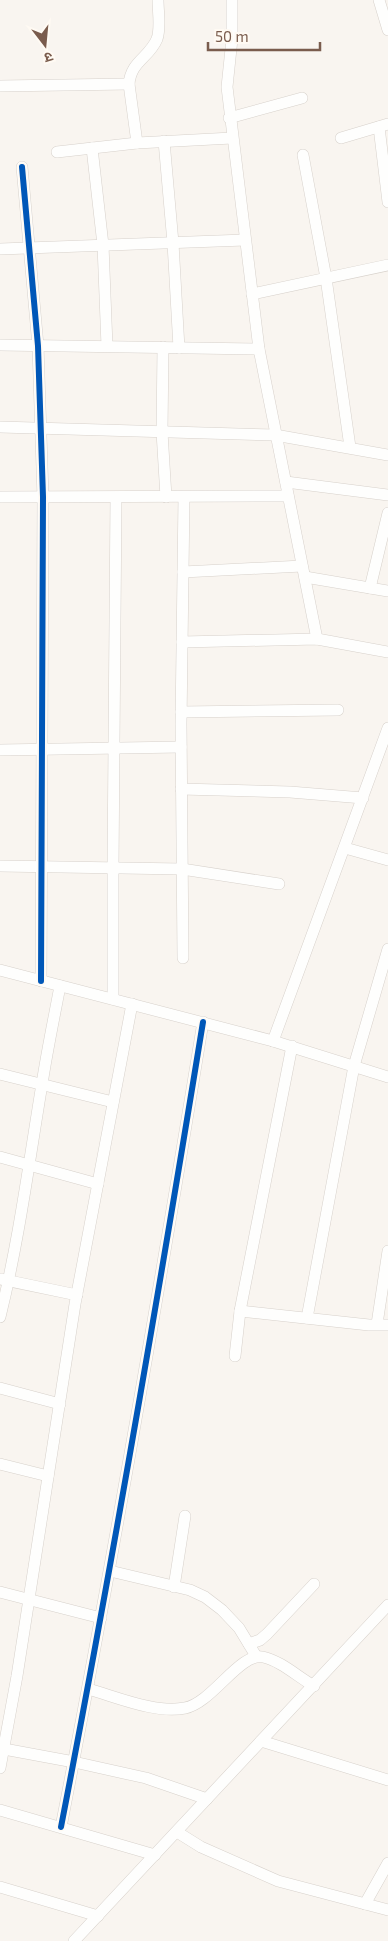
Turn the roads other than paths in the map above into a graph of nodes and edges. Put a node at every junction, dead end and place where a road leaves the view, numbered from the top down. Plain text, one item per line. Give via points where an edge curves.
1 (158, 0) edge
2 (232, 0) edge
3 (379, 0) edge
4 (388, 30) edge
5 (129, 84) junction
6 (0, 86) edge
7 (302, 98) dead end
8 (229, 118) junction
9 (384, 126) edge
10 (232, 138) junction
11 (341, 138) dead end
12 (164, 141) junction
13 (137, 143) junction
14 (92, 148) junction
15 (57, 152) dead end
16 (303, 155) dead end
17 (22, 167) dead end
18 (388, 202) edge
19 (245, 240) junction
20 (173, 243) junction
21 (103, 245) junction
22 (30, 248) junction
23 (0, 249) edge
24 (388, 265) edge
25 (326, 278) junction
26 (252, 294) junction
27 (0, 345) edge
28 (38, 346) junction
29 (107, 346) junction
30 (163, 347) junction
31 (179, 348) junction
32 (259, 349) junction
33 (0, 427) edge
34 (41, 428) junction
35 (162, 432) junction
36 (275, 435) junction
37 (350, 447) junction
38 (388, 455) edge
39 (286, 482) junction
40 (388, 495) edge
41 (288, 496) junction
42 (0, 497) edge
43 (43, 497) junction
44 (116, 497) junction
45 (166, 497) junction
46 (184, 497) junction
47 (388, 513) edge
48 (184, 572) junction
49 (304, 572) junction
50 (370, 588) junction
51 (388, 592) edge
52 (317, 640) junction
53 (182, 642) junction
54 (388, 652) edge
55 (338, 710) dead end
56 (181, 712) junction
57 (388, 728) edge
58 (181, 747) junction
59 (114, 748) junction
60 (42, 749) junction
61 (0, 750) edge
62 (181, 788) junction
63 (363, 798) junction
64 (345, 848) junction
65 (388, 860) edge
66 (0, 866) edge
67 (40, 868) junction
68 (112, 868) junction
69 (182, 869) junction
70 (278, 884) dead end
71 (388, 949) edge
72 (183, 958) dead end
73 (0, 970) edge
74 (41, 981) junction
75 (60, 986) junction
76 (113, 1000) junction
77 (132, 1004) junction
78 (202, 1022) junction
79 (273, 1041) junction
80 (292, 1046) junction
81 (354, 1066) junction
82 (0, 1074) edge
83 (388, 1077) edge
84 (42, 1084) junction
85 (113, 1102) junction
86 (0, 1157) edge
87 (30, 1165) junction
88 (98, 1184) junction
89 (388, 1251) edge
90 (4, 1280) edge
91 (77, 1295) junction
92 (240, 1311) junction
93 (0, 1317) edge
94 (307, 1318) junction
95 (382, 1325) edge
96 (236, 1356) dead end
97 (0, 1388) edge
98 (60, 1404) junction
99 (0, 1464) edge
100 (48, 1476) junction
101 (185, 1516) dead end
102 (110, 1570) junction
103 (314, 1584) dead end
104 (174, 1586) junction
105 (0, 1592) edge
106 (29, 1599) junction
107 (388, 1604) edge
108 (101, 1618) junction
109 (249, 1644) junction
110 (256, 1656) junction
111 (314, 1686) junction
112 (88, 1690) junction
113 (261, 1742) junction
114 (4, 1749) junction
115 (74, 1762) junction
116 (0, 1768) edge
117 (388, 1780) edge
118 (207, 1800) junction
119 (0, 1810) edge
120 (61, 1827) junction
121 (177, 1832) junction
122 (155, 1855) junction
123 (388, 1863) edge
124 (0, 1886) edge
125 (365, 1904) junction
126 (388, 1910) edge
127 (98, 1916) junction
128 (74, 1941) edge

1 - 5 street via 157,39 133,68
2 - 8 street via 227,88
3 - 4 street
5 - 6 street
5 - 13 street
7 - 8 street
8 - 10 street
9 - 11 street
9 - 18 street
10 - 12 street
10 - 19 street
12 - 13 street
12 - 20 street
13 - 14 street
14 - 15 street
14 - 21 street
16 - 25 street
17 - 22 street
19 - 20 street
19 - 26 street
20 - 21 street
20 - 31 street
21 - 22 street
21 - 29 street
22 - 23 street
22 - 28 street
24 - 25 street
25 - 26 street
25 - 37 street
26 - 32 street
27 - 28 street
28 - 29 street
28 - 34 street
29 - 30 street
30 - 31 street
30 - 35 street
31 - 32 street
32 - 36 street
33 - 34 street
34 - 35 street
34 - 43 street
35 - 36 street
35 - 45 street
36 - 37 street
36 - 39 street
37 - 38 street
39 - 40 street
39 - 41 street
41 - 46 street
41 - 49 street
42 - 43 street
43 - 44 street
43 - 60 street
44 - 45 street
44 - 59 street
45 - 46 street
46 - 48 street
47 - 50 street
48 - 49 street
48 - 53 street
49 - 50 street
49 - 52 street
50 - 51 street
52 - 53 street
52 - 54 street
53 - 56 street
55 - 56 street
56 - 58 street
57 - 63 street
58 - 59 street
58 - 62 street
59 - 60 street
59 - 68 street
60 - 61 street
60 - 67 street
62 - 63 street
62 - 69 street
63 - 64 street
64 - 65 street
64 - 79 street
66 - 67 street
67 - 68 street
67 - 74 street
68 - 69 street
68 - 76 street
69 - 70 street
69 - 72 street
71 - 81 street
73 - 74 street
74 - 75 street
75 - 76 street
75 - 84 street
76 - 77 street
77 - 78 street
77 - 85 street
78 - 79 street
78 - 102 street via 159,1294
79 - 80 street
80 - 81 street
80 - 92 street
81 - 83 street
81 - 94 street
82 - 84 street
84 - 85 street
84 - 87 street
85 - 88 street
86 - 87 street
87 - 88 street
87 - 90 street
88 - 91 street
89 - 95 street
90 - 91 street
90 - 93 street
91 - 98 street
92 - 94 street
92 - 96 street
94 - 95 street
97 - 98 street
98 - 100 street
99 - 100 street
100 - 106 street
101 - 104 street
102 - 104 street
102 - 108 street
103 - 109 street via 268,1634
104 - 109 street via 206,1597 233,1622
105 - 106 street
106 - 108 street
106 - 114 street
107 - 111 street
108 - 112 street
109 - 110 street
110 - 111 street via 265,1657
110 - 112 street via 247,1660 198,1704 187,1708 168,1710
111 - 113 street
112 - 115 street
113 - 117 street
113 - 118 street
114 - 115 street
114 - 116 street
115 - 118 street via 146,1778
115 - 120 street
118 - 121 street
119 - 120 street
120 - 122 street
121 - 122 street
121 - 125 street via 201,1847 278,1881
122 - 127 street
123 - 125 street
124 - 127 street
125 - 126 street
127 - 128 street

